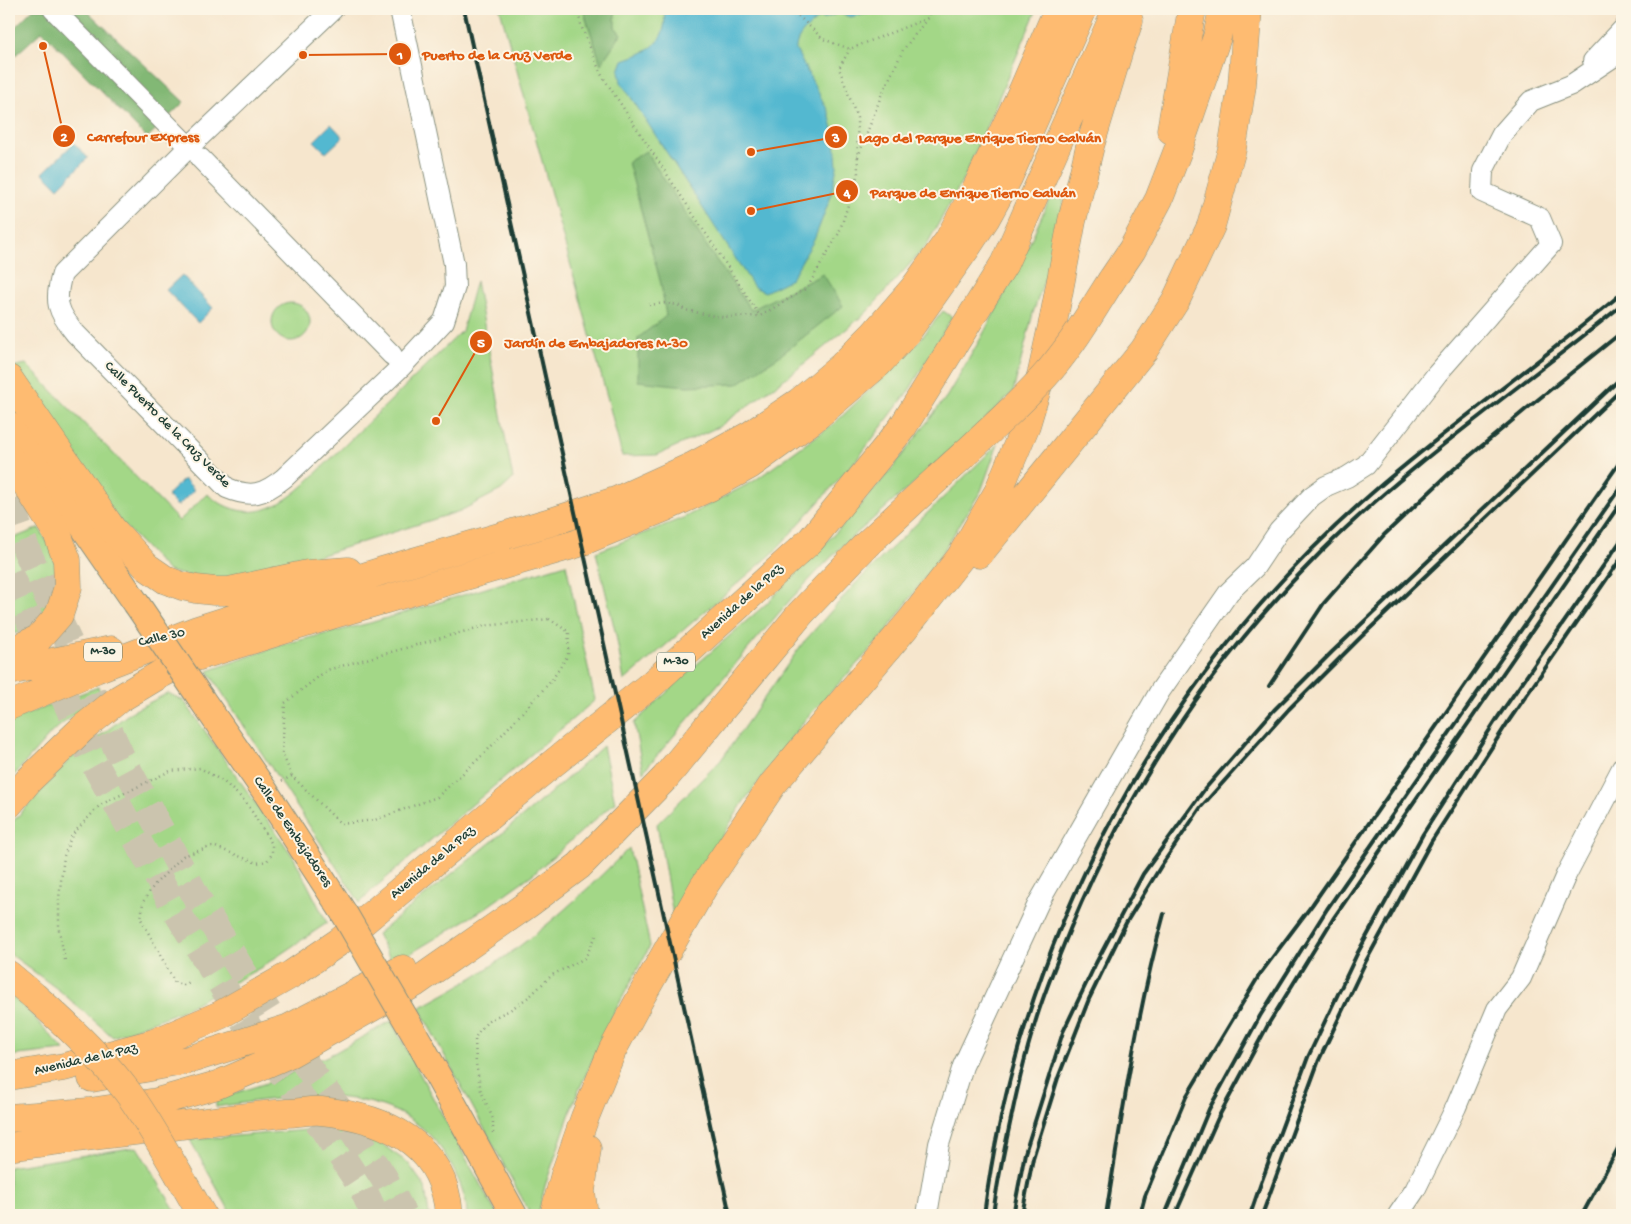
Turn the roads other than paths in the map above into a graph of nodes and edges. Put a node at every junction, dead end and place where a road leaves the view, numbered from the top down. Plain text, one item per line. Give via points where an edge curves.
1 (53, 9) edge
2 (333, 9) edge
3 (400, 9) edge
4 (1058, 9) edge
5 (1083, 9) edge
6 (1117, 9) edge
7 (1134, 9) edge
8 (1192, 9) edge
9 (1223, 9) edge
10 (1248, 9) edge
11 (1622, 30) edge
12 (1622, 51) edge
13 (1571, 85) junction
14 (195, 152) junction
15 (1112, 280) junction
16 (392, 355) dead end
17 (9, 379) edge
18 (9, 409) edge
19 (9, 425) edge
20 (9, 457) edge
21 (41, 466) junction
22 (382, 571) junction
23 (197, 630) junction
24 (9, 652) edge
25 (9, 671) edge
26 (9, 706) edge
27 (1622, 768) edge
28 (773, 784) junction
29 (9, 804) edge
30 (528, 904) junction
31 (9, 975) edge
32 (9, 1076) edge
33 (9, 1086) edge
34 (594, 1095) junction
35 (9, 1118) edge
36 (9, 1147) edge
37 (202, 1215) edge
38 (449, 1215) edge
39 (514, 1215) edge
40 (554, 1215) edge
41 (584, 1215) edge
42 (927, 1215) edge
43 (1398, 1215) edge

1 - 14 street
2 - 14 street, Calle Puerto de la Cruz Verde
3 - 14 street, Calle Puerto de la Cruz Verde via 454,264 455,287 450,305 444,321 402,366 284,478 257,494 240,494 226,488 74,333 58,308 62,274
4 - 22 highway, M-30 via 1022,92 948,241 914,288 874,334 799,402 750,435 693,466 618,500
5 - 29 highway via 1008,178 966,250 907,332 878,364 811,421 750,465 710,487 576,544 190,659 119,699 83,728
6 - 32 highway, Avenida de la Paz / M-30 via 1004,264 902,428 811,540 653,683 339,942 292,974 220,1015 154,1043 64,1067
7 - 28 highway via 1090,146 1042,372 1026,425 998,492 960,558
8 - 15 highway via 1169,141
9 - 15 highway via 1204,75 1158,199 1132,250
10 - 28 highway via 1242,85 1232,149 1211,226 1176,300 1144,350 966,571 834,727
11 - 13 street
12 - 13 street
13 - 42 street via 1531,101 1502,134 1483,171 1482,192 1540,218 1551,244 1437,374 1366,465 1312,496 1279,531 1255,568 1229,592 1160,692 1039,902 962,1066 939,1144
14 - 16 street
15 - 30 highway, bridge via 1069,347 1020,403 867,544 801,613 658,784 579,866
17 - 22 highway via 112,529 147,567 166,580 196,589 229,591 336,570
18 - 21 main road, Calle de Embajadores
19 - 21 main road, Calle de Embajadores
20 - 24 highway via 57,533 67,560 68,578 59,615 38,639
21 - 39 main road, Calle de Embajadores, bridge via 280,814 344,914 422,1047
22 - 23 highway, M-30
23 - 25 highway, Calle 30 / M-30
23 - 26 highway
27 - 43 street via 1566,875 1521,978 1497,1009 1456,1107 1415,1190
28 - 34 highway via 704,886 616,1043
30 - 33 highway via 288,1028 188,1060 77,1080
30 - 35 highway via 415,983 289,1054 217,1085 157,1102 89,1112
31 - 37 highway, bridge via 77,1036 126,1091
34 - 40 highway via 564,1174
34 - 41 highway via 595,1122 587,1145 581,1191
36 - 38 highway via 268,1114 320,1111 371,1120 412,1142 433,1165 445,1194

